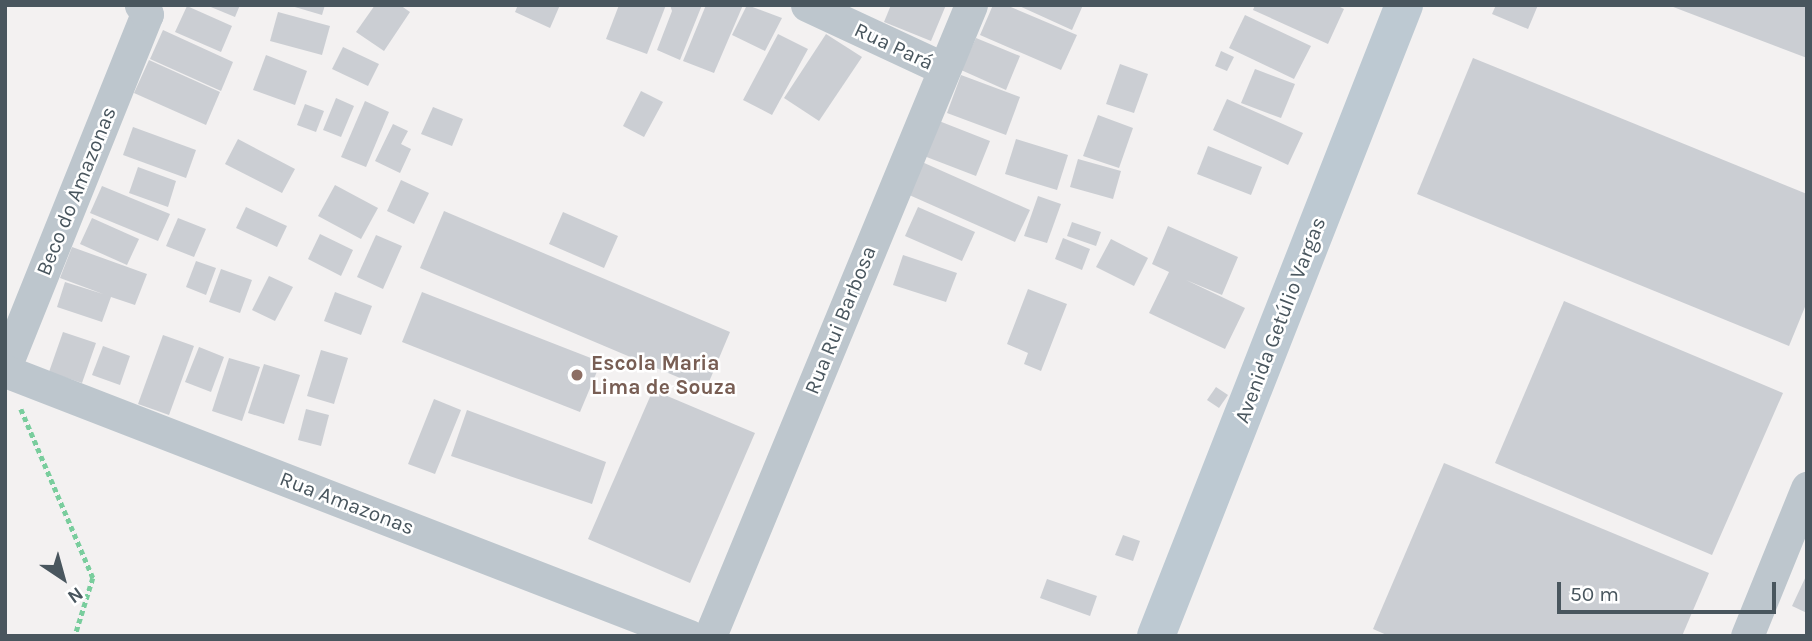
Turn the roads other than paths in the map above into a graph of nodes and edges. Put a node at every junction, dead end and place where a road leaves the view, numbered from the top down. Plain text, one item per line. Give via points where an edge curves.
1 (807, 5) edge
2 (971, 5) edge
3 (1404, 5) edge
4 (144, 10) edge
5 (944, 69) junction
6 (9, 379) edge
7 (1807, 488) edge
8 (689, 636) edge
9 (710, 636) edge
10 (1156, 636) edge
11 (1746, 636) edge

1 - 5 street, Rua Pará
2 - 5 street, Rua Rui Barbosa
3 - 10 street, Avenida Getúlio Vargas
4 - 6 street, Beco do Amazonas
5 - 9 street, Rua Rui Barbosa
6 - 8 street, Rua Amazonas
7 - 11 street

